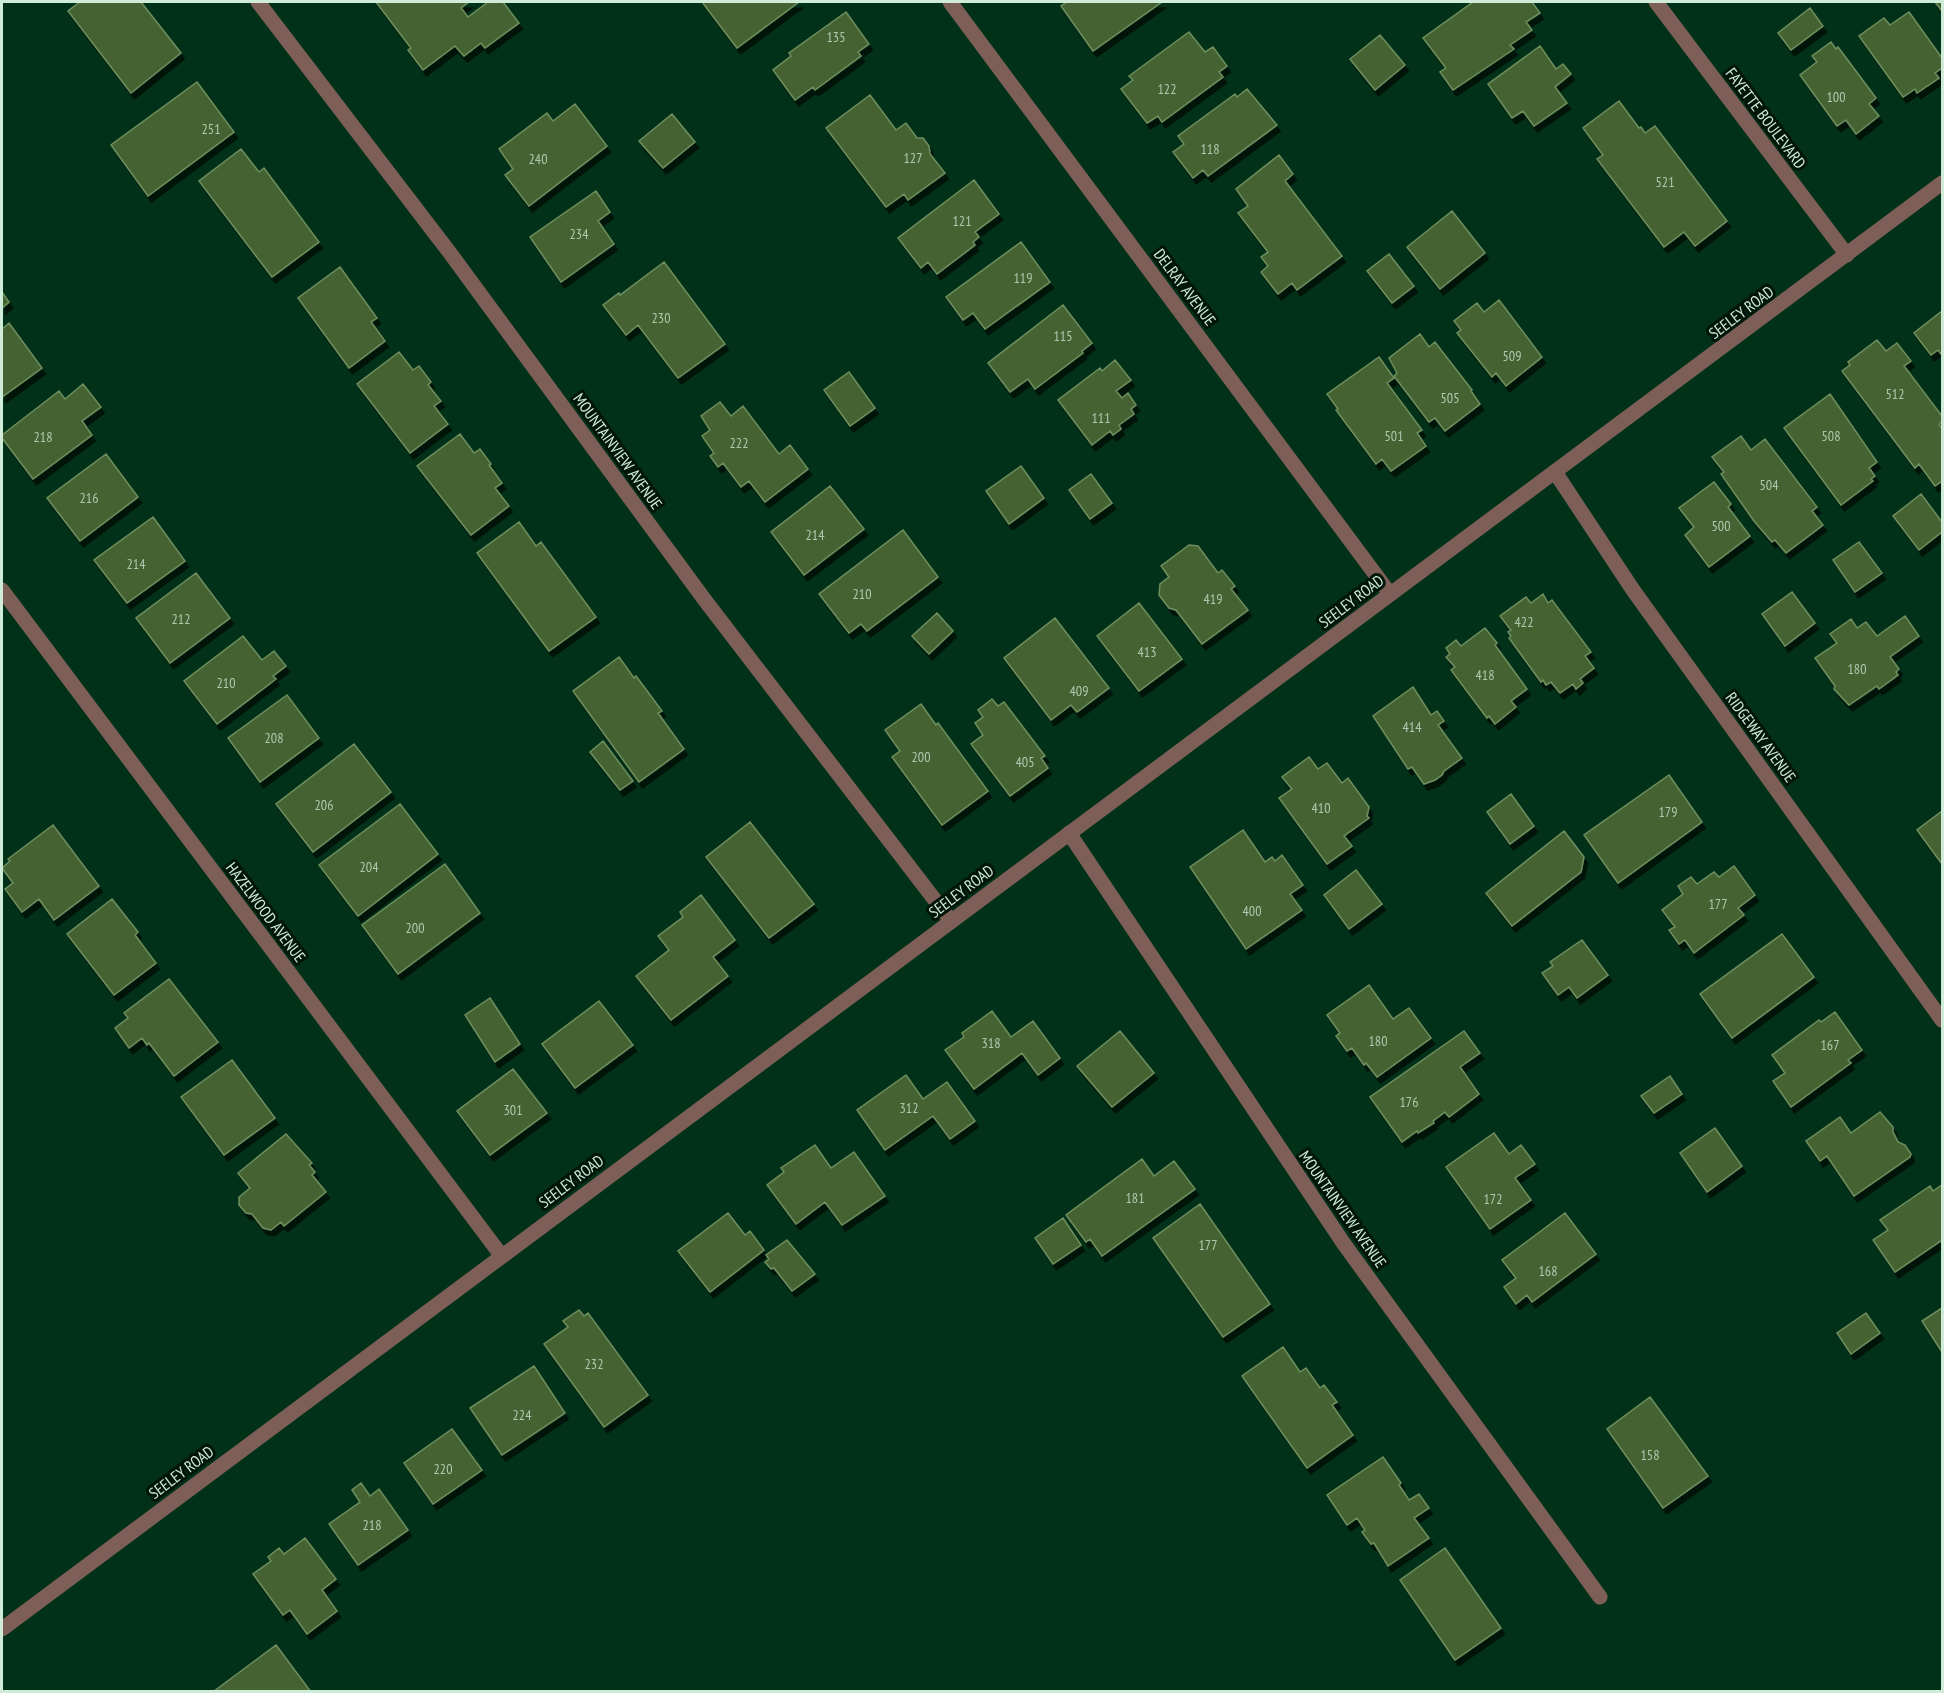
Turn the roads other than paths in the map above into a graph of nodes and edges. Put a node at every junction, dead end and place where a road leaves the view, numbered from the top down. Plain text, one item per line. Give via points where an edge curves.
1 (258, 2) edge
2 (950, 2) edge
3 (1656, 2) edge
4 (1942, 183) edge
5 (1847, 255) junction
6 (1555, 472) junction
7 (2, 590) edge
8 (1390, 594) junction
9 (1069, 833) junction
10 (951, 921) junction
11 (1942, 1020) edge
12 (501, 1255) junction
13 (1600, 1597) dead end
14 (2, 1629) edge

1 - 10 street, MOUNTAINVIEW AVENUE via 450,252 704,599
2 - 8 street, DELRAY AVENUE
3 - 5 street, FAYETTE BOULEVARD
4 - 5 street, SEELEY ROAD
5 - 6 street, SEELEY ROAD
6 - 8 street, SEELEY ROAD
6 - 11 street, RIDGEWAY AVENUE via 1633,590
7 - 12 street, HAZELWOOD AVENUE
8 - 9 street, SEELEY ROAD
9 - 10 street, SEELEY ROAD
9 - 13 street, MOUNTAINVIEW AVENUE via 1344,1244
10 - 12 street, SEELEY ROAD
12 - 14 street, SEELEY ROAD

